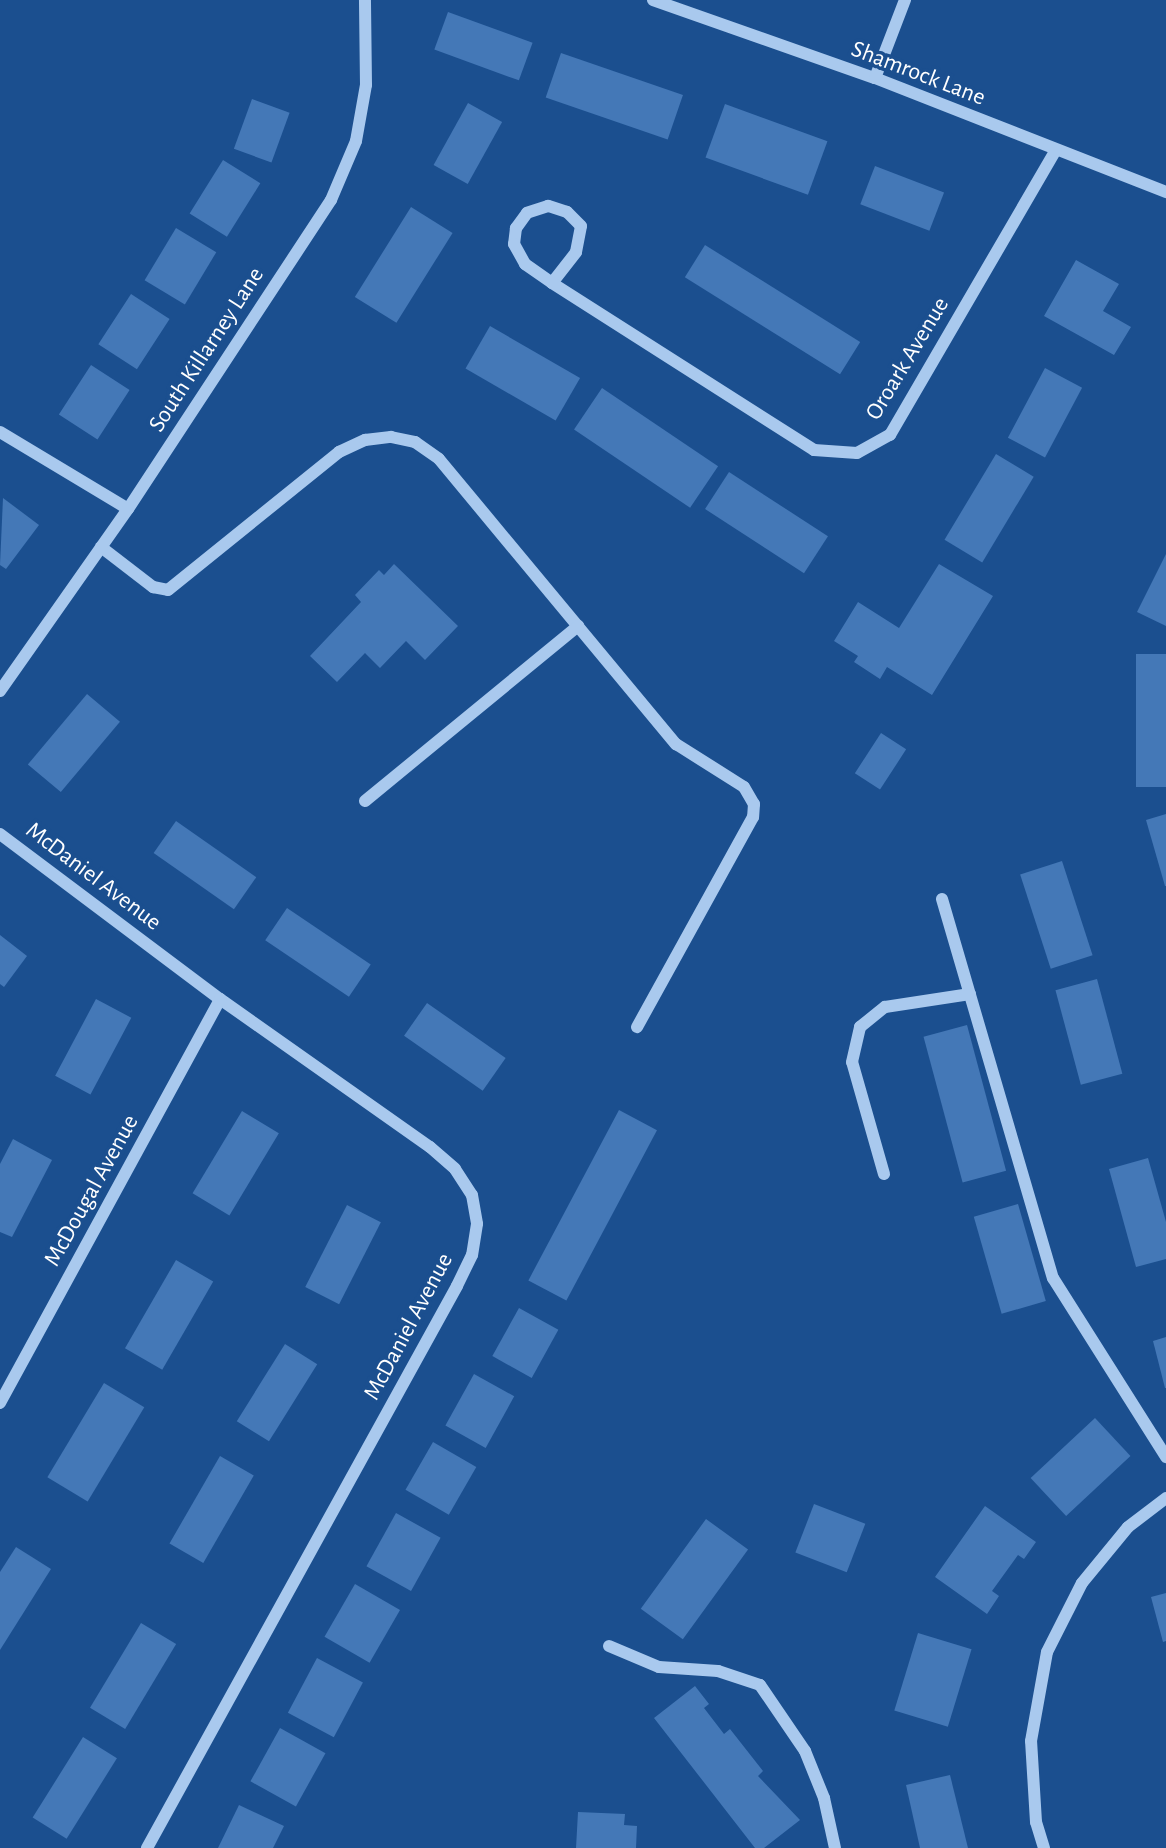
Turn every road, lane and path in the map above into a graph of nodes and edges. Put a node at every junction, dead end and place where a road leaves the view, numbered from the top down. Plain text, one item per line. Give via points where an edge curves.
1 (365, 0) edge
2 (653, 0) edge
3 (905, 0) edge
4 (875, 78) junction
5 (1056, 150) junction
6 (1166, 192) edge
7 (552, 283) junction
8 (0, 432) edge
9 (128, 509) junction
10 (101, 547) junction
11 (578, 626) junction
12 (0, 691) edge
13 (365, 801) dead end
14 (0, 834) edge
15 (942, 899) dead end
16 (970, 994) junction
17 (220, 999) junction
18 (637, 1027) dead end
19 (884, 1174) dead end
20 (0, 1403) edge
21 (1166, 1457) edge
22 (1166, 1498) edge
23 (609, 1646) dead end
24 (146, 1848) edge
25 (835, 1848) edge
26 (1044, 1848) edge

1 - 9 street, South Killarney Lane via 362,107 356,141 331,200
2 - 4 street, Shamrock Lane
3 - 4 street
4 - 5 street, Shamrock Lane
5 - 6 street, Shamrock Lane
5 - 7 street, Oroark Avenue via 890,435 857,453 814,450
7 - 7 street, Oroark Avenue via 576,252 581,226 568,212 548,206 527,213 516,228 514,244 525,264
8 - 9 street
9 - 10 street, South Killarney Lane
10 - 11 street via 153,587 168,590 339,452 365,440 391,437 415,442 439,459
10 - 12 street, South Killarney Lane
11 - 13 street
11 - 18 street via 676,744 744,787 754,804 753,817
14 - 17 street, McDaniel Avenue
15 - 16 street
16 - 19 street via 886,1007 860,1027 852,1062
16 - 21 street via 1053,1278
17 - 20 street, McDougal Avenue
17 - 24 street, McDaniel Avenue via 455,1169 472,1195 477,1224 472,1255 457,1286
22 - 26 street via 1128,1527 1082,1583 1047,1652 1031,1741 1036,1822
23 - 25 street via 659,1667 718,1671 761,1685 805,1751 824,1798

